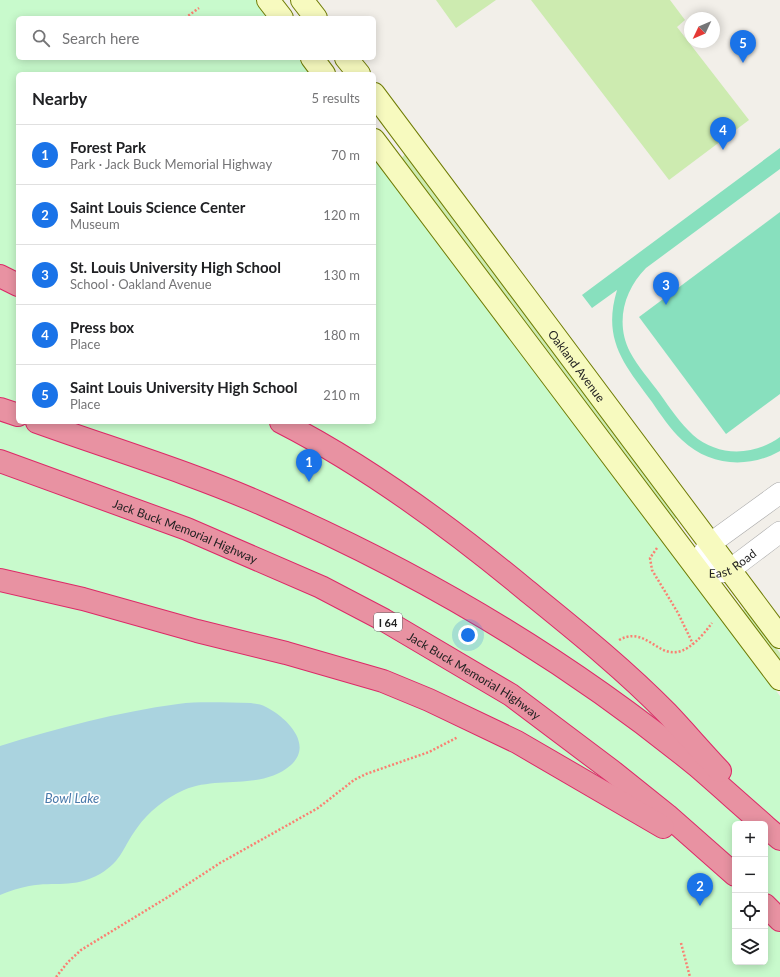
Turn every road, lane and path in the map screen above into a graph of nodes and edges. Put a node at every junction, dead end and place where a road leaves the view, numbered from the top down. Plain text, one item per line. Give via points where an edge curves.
1 (268, 0) edge
2 (302, 0) edge
3 (199, 8) dead end
4 (189, 16) edge
5 (280, 16) edge
6 (314, 16) edge
7 (314, 60) edge
8 (348, 60) edge
9 (322, 72) edge
10 (357, 72) edge
11 (376, 97) edge
12 (376, 143) edge
13 (0, 276) edge
14 (16, 284) edge
15 (0, 409) edge
16 (16, 414) edge
17 (42, 424) edge
18 (284, 424) edge
19 (0, 461) edge
20 (780, 493) edge
21 (780, 532) edge
22 (711, 543) junction
23 (656, 548) dead end
24 (731, 569) junction
25 (699, 572) junction
26 (0, 580) edge
27 (712, 623) dead end
28 (780, 636) edge
29 (617, 642) dead end
30 (693, 644) junction
31 (780, 679) edge
32 (459, 737) dead end
33 (760, 821) edge
34 (762, 821) edge
35 (731, 872) edge
36 (768, 908) edge
37 (780, 920) edge
38 (681, 943) dead end
39 (56, 977) edge
40 (690, 977) edge

1 - 5 street
2 - 6 street
3 - 4 path
7 - 9 street
8 - 10 street
11 - 22 street, Oakland Avenue
12 - 25 street
13 - 14 highway
15 - 16 highway
17 - 33 highway via 259,503 392,566 461,604 576,678 696,766
18 - 34 highway via 394,490 492,562 612,661 666,712
19 - 35 highway, Jack Buck Memorial Highway / I 64 via 187,529 321,587 384,620 511,695 612,771
20 - 22 street, East Road
21 - 24 street, East Road
22 - 24 street, Oakland Avenue
22 - 25 street, East Road via 703,554
23 - 30 path via 650,558 652,570
24 - 25 street, East Road via 723,572
24 - 28 street, Oakland Avenue
25 - 31 street
26 - 35 highway via 83,599 286,653 403,689 518,742 651,819
27 - 30 path
29 - 30 path via 628,637 638,637 672,653 679,653
32 - 39 path via 430,752 354,780 318,808 220,863 81,950
36 - 37 highway
38 - 40 path

